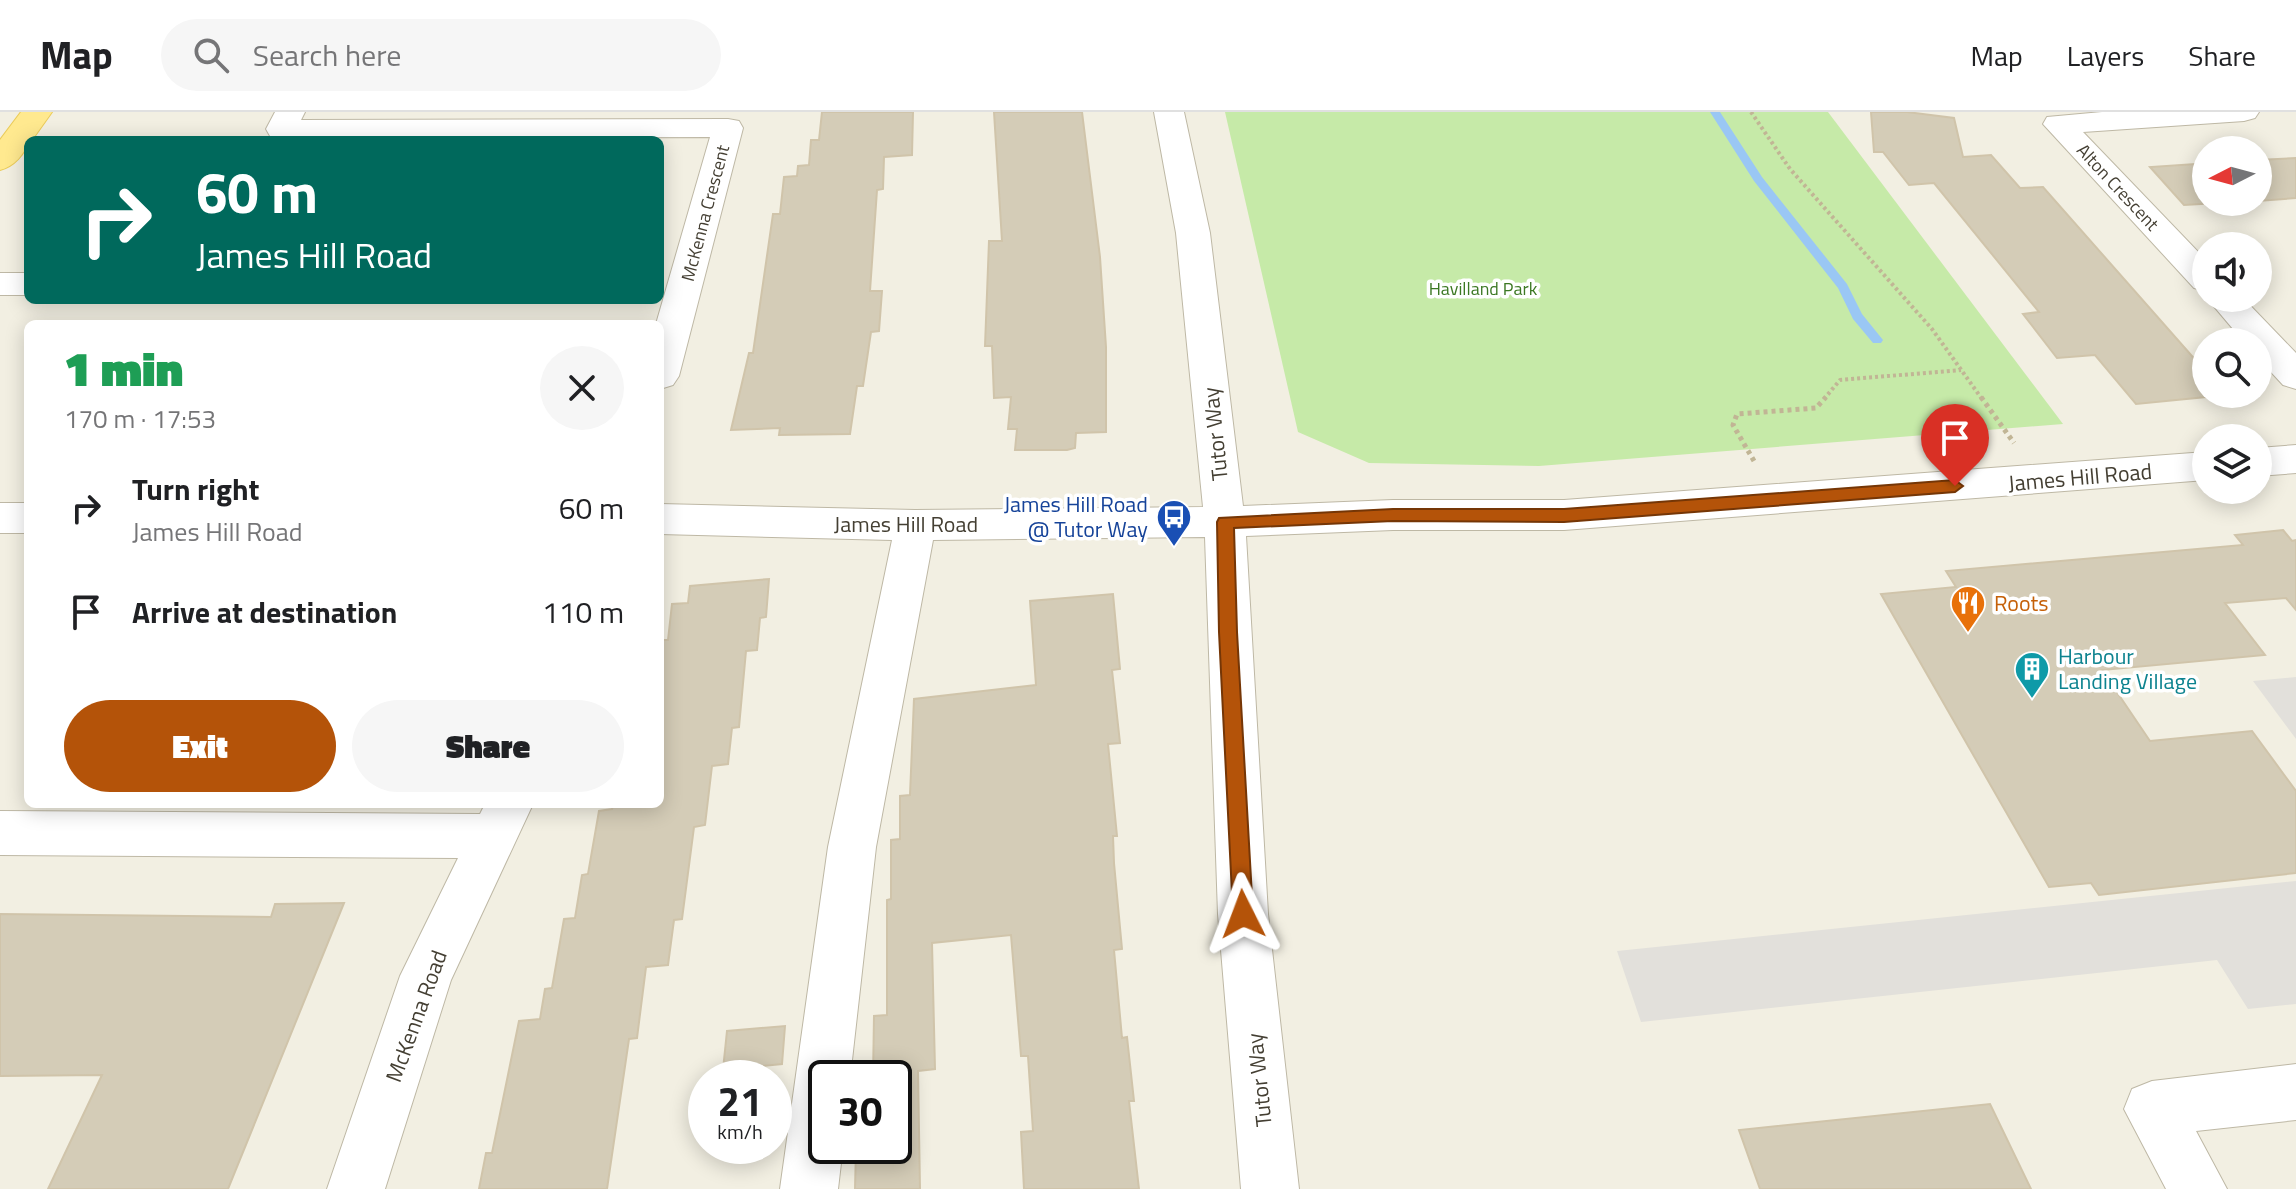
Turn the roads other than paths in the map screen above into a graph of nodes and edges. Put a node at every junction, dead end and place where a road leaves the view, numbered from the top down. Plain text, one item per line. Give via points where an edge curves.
1 (37, 112) edge
2 (290, 112) edge
3 (1169, 112) edge
4 (2244, 112) edge
5 (0, 161) edge
6 (2192, 265) edge
7 (673, 280) edge
8 (0, 284) edge
9 (24, 284) edge
10 (2236, 312) edge
11 (664, 346) edge
12 (2296, 376) edge
13 (2296, 459) edge
14 (2272, 461) edge
15 (2192, 467) edge
16 (0, 518) edge
17 (24, 518) edge
18 (664, 519) edge
19 (1225, 522) junction
20 (915, 525) junction
21 (501, 820) edge
22 (0, 833) edge
23 (2296, 1092) edge
24 (356, 1189) edge
25 (809, 1189) edge
26 (1270, 1189) edge
27 (2198, 1189) edge

1 - 5 main road
2 - 7 street, McKenna Crescent via 281,129 728,128
3 - 19 street, Tutor Way via 1193,233
4 - 6 street, Alton Crescent via 2058,124
7 - 11 street, McKenna Crescent
8 - 9 street
10 - 12 street
13 - 14 street
15 - 19 street, James Hill Road via 1564,515
16 - 17 street
18 - 20 street, James Hill Road
19 - 20 street, James Hill Road
19 - 26 street, Tutor Way via 1243,914
20 - 25 street via 852,847
21 - 22 street
21 - 24 street, McKenna Road via 426,976
23 - 27 street via 2152,1109

